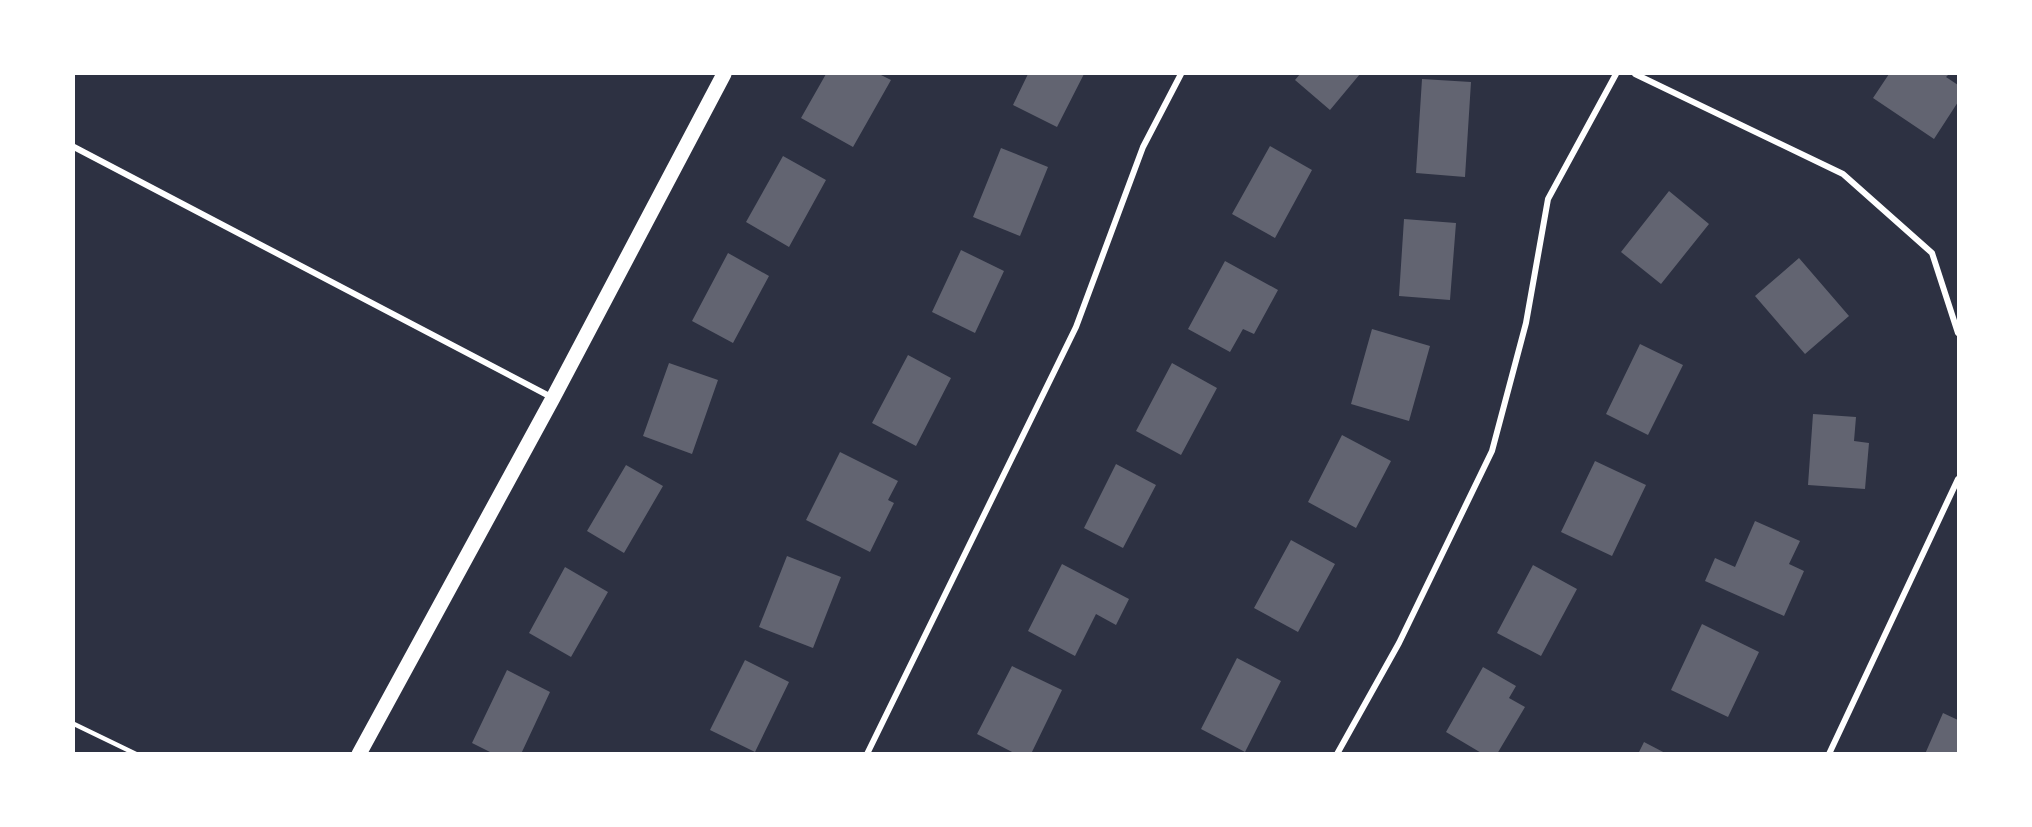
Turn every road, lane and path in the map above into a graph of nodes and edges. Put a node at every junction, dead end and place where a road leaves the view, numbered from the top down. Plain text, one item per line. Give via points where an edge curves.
1 (724, 74) edge
2 (1181, 74) edge
3 (1616, 74) edge
4 (1635, 74) edge
5 (74, 147) edge
6 (1959, 333) edge
7 (554, 398) junction
8 (1959, 479) edge
9 (74, 724) edge
10 (136, 753) edge
11 (359, 753) edge
12 (867, 753) edge
13 (1337, 753) edge
14 (1829, 753) edge

1 - 7 main road
2 - 12 street via 1143,147 1076,327
3 - 13 street via 1548,200 1526,323 1492,451 1398,643
4 - 6 street via 1843,174 1932,253
5 - 7 street
7 - 11 main road
8 - 14 street
9 - 10 lane

